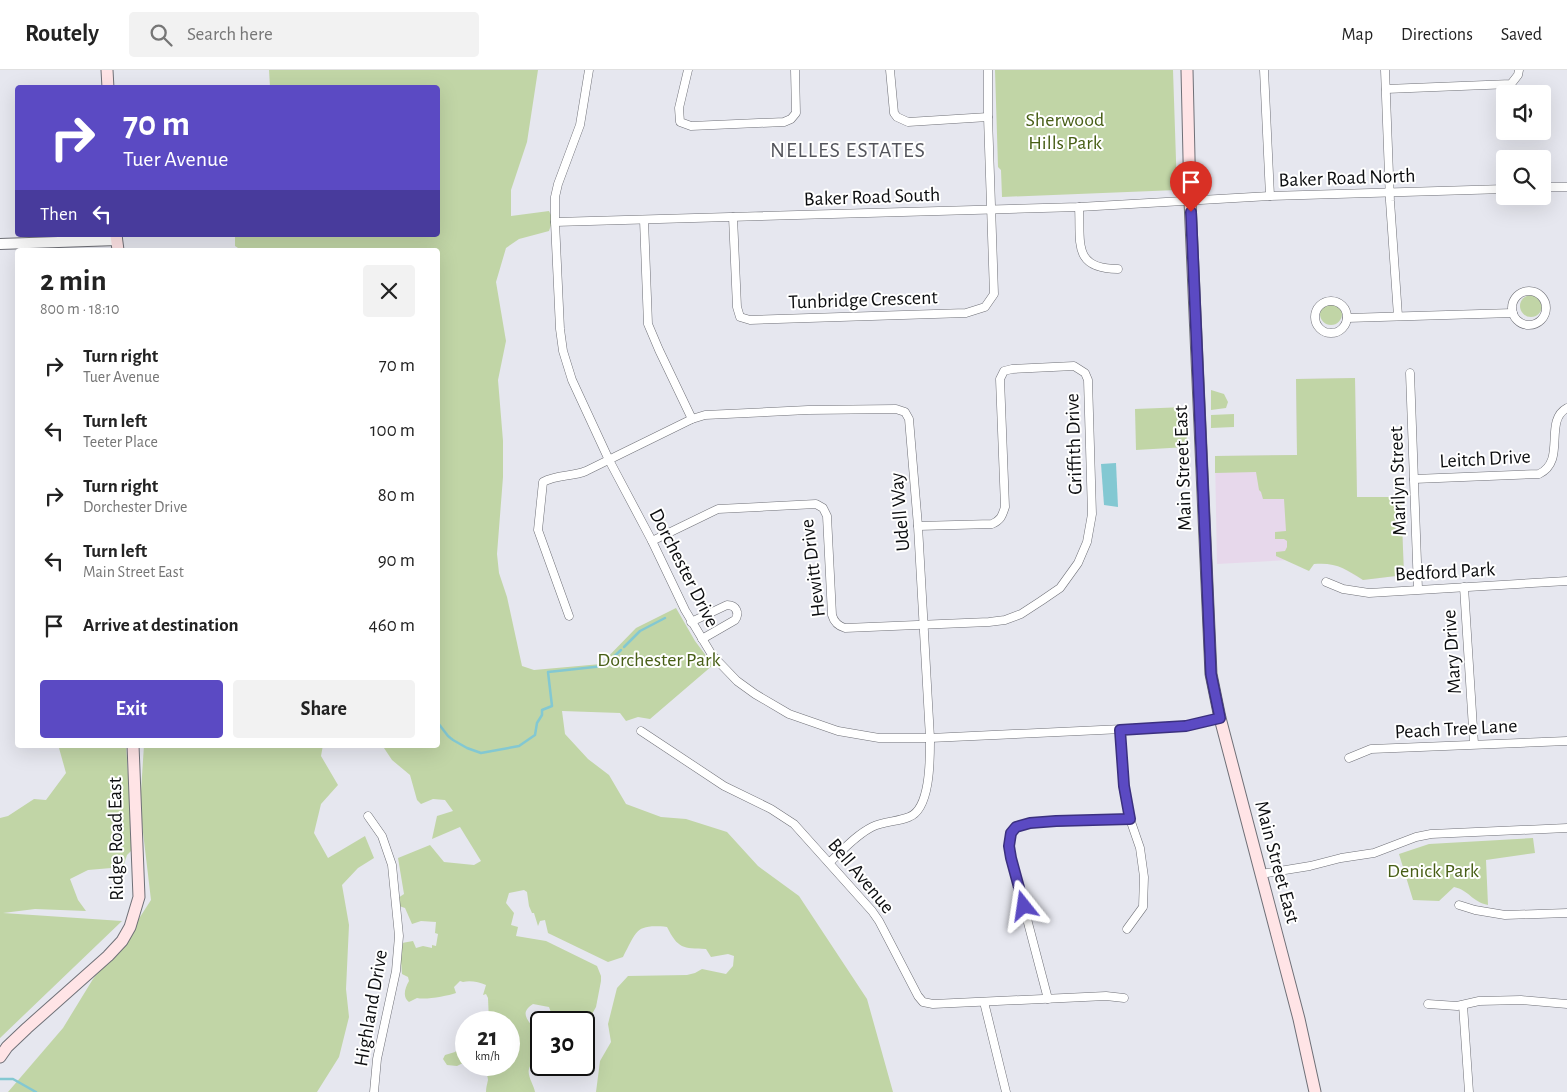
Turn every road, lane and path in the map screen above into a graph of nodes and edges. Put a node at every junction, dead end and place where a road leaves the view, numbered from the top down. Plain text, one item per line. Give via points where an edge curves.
1 (107, 70) edge
2 (589, 70) edge
3 (688, 70) edge
4 (796, 70) edge
5 (890, 70) edge
6 (988, 70) edge
7 (1187, 70) edge
8 (1264, 70) edge
9 (1385, 70) edge
10 (1520, 70) edge
11 (108, 85) edge
12 (1386, 89) junction
13 (988, 117) junction
14 (1567, 186) edge
15 (1551, 187) edge
16 (1496, 189) edge
17 (1390, 193) junction
18 (1270, 196) junction
19 (1190, 201) junction
20 (1079, 207) junction
21 (992, 209) junction
22 (733, 218) junction
23 (644, 220) junction
24 (555, 222) junction
25 (117, 242) edge
26 (0, 244) edge
27 (1118, 269) dead end
28 (1513, 313) junction
29 (1398, 316) junction
30 (1347, 318) junction
31 (1410, 373) dead end
32 (1567, 408) edge
33 (692, 419) junction
34 (610, 460) junction
35 (1414, 479) junction
36 (918, 526) junction
37 (652, 541) junction
38 (1567, 581) edge
39 (1326, 582) dead end
40 (1464, 587) junction
41 (1418, 589) junction
42 (569, 616) dead end
43 (692, 622) junction
44 (924, 625) junction
45 (702, 639) junction
46 (1220, 718) junction
47 (1120, 730) junction
48 (641, 731) dead end
49 (930, 738) junction
50 (1567, 741) edge
51 (1474, 744) junction
52 (133, 748) edge
53 (1349, 758) dead end
54 (368, 816) dead end
55 (1130, 819) junction
56 (1567, 828) edge
57 (830, 862) junction
58 (1261, 874) junction
59 (1460, 905) dead end
60 (1567, 913) edge
61 (1127, 929) dead end
62 (1124, 998) dead end
63 (1048, 999) junction
64 (984, 1002) junction
65 (1428, 1004) dead end
66 (1567, 1004) edge
67 (1463, 1005) junction
68 (0, 1057) edge
69 (374, 1092) edge
70 (1006, 1092) edge
71 (1315, 1092) edge
72 (1469, 1092) edge

1 - 11 main road
2 - 24 street, Dorchester Drive via 580,125 555,197
3 - 4 street via 679,108 680,122 691,126 784,122 791,119 796,113
5 - 13 street via 892,109 897,117 908,122
6 - 13 street
7 - 19 main road, Main Street East
8 - 18 street
9 - 12 street
10 - 12 street via 1511,84
12 - 17 street
13 - 21 street
14 - 15 street
16 - 17 street, Baker Road North
17 - 18 street, Baker Road North
17 - 29 street
18 - 19 street, Baker Road North
19 - 20 street, Baker Road South
19 - 46 main road, Main Street East via 1211,674
20 - 21 street, Baker Road South
20 - 27 street via 1086,261 1102,269
21 - 22 street, Baker Road South
21 - 22 street, Tunbridge Crescent via 994,294 985,307 966,313 750,320 740,317
22 - 23 street, Baker Road South
23 - 24 street, Baker Road South
23 - 33 street via 648,324
24 - 34 street, Dorchester Drive via 563,351 572,380
25 - 26 street
28 - 28 street via 1524,324 1534,324 1543,318 1545,302 1538,294 1527,291 1517,296
28 - 29 street
29 - 30 street
30 - 30 street via 1343,305 1330,301 1319,307 1316,315 1320,328 1328,332 1337,332
31 - 35 street, Marilyn Street
32 - 35 street, Leitch Drive via 1558,419 1558,459 1548,471
33 - 34 street, Udell Way
33 - 36 street, Udell Way via 722,413 799,410 896,409 906,412
34 - 37 street, Dorchester Drive
34 - 42 street, Udell Way via 580,473 552,477 543,482 538,530
35 - 41 street, Marilyn Street
36 - 44 street, Udell Way
36 - 44 street, Griffith Drive via 992,524 1003,515 1000,379 1004,372 1074,366 1085,373 1088,380 1092,514 1087,542 1078,563 1060,588 1021,614 989,622
37 - 43 street, Dorchester Drive
37 - 44 street, Hewitt Drive via 718,509 816,504 827,516 832,615 836,624 845,628
38 - 40 street, Bedford Park
39 - 41 street, Bedford Park via 1343,589 1369,592
40 - 41 street, Bedford Park
40 - 51 street, Mary Drive
43 - 45 street, Dorchester Drive
43 - 45 street via 727,605 735,608 734,620
44 - 49 street, Udell Way
45 - 49 street, Dorchester Drive via 712,655 737,681 788,714 838,731 878,738
46 - 47 street, Dorchester Drive via 1186,726
46 - 58 main road, Main Street East
47 - 49 street, Dorchester Drive
47 - 55 street
48 - 57 street, Bell Avenue via 724,786 785,817
49 - 57 street, Udell Way via 930,773 917,812 911,817 871,828
50 - 51 street, Peach Tree Lane
51 - 53 street, Peach Tree Lane via 1371,749
52 - 68 main road, Ridge Road East via 139,896 130,927 108,956 27,1028
54 - 69 street, Highland Drive via 382,836 392,865 399,936 396,971 377,1059
55 - 61 street via 1140,848 1144,877 1143,907
55 - 63 street via 1030,823 1020,825 1011,833 1011,858
56 - 58 street via 1416,836 1374,853
57 - 64 street, Bell Avenue via 880,921 923,1002
58 - 71 main road, Main Street East
59 - 60 street via 1505,915
62 - 63 street
63 - 64 street
64 - 70 street
65 - 67 street
66 - 67 street via 1521,1000 1479,1001
67 - 72 street

